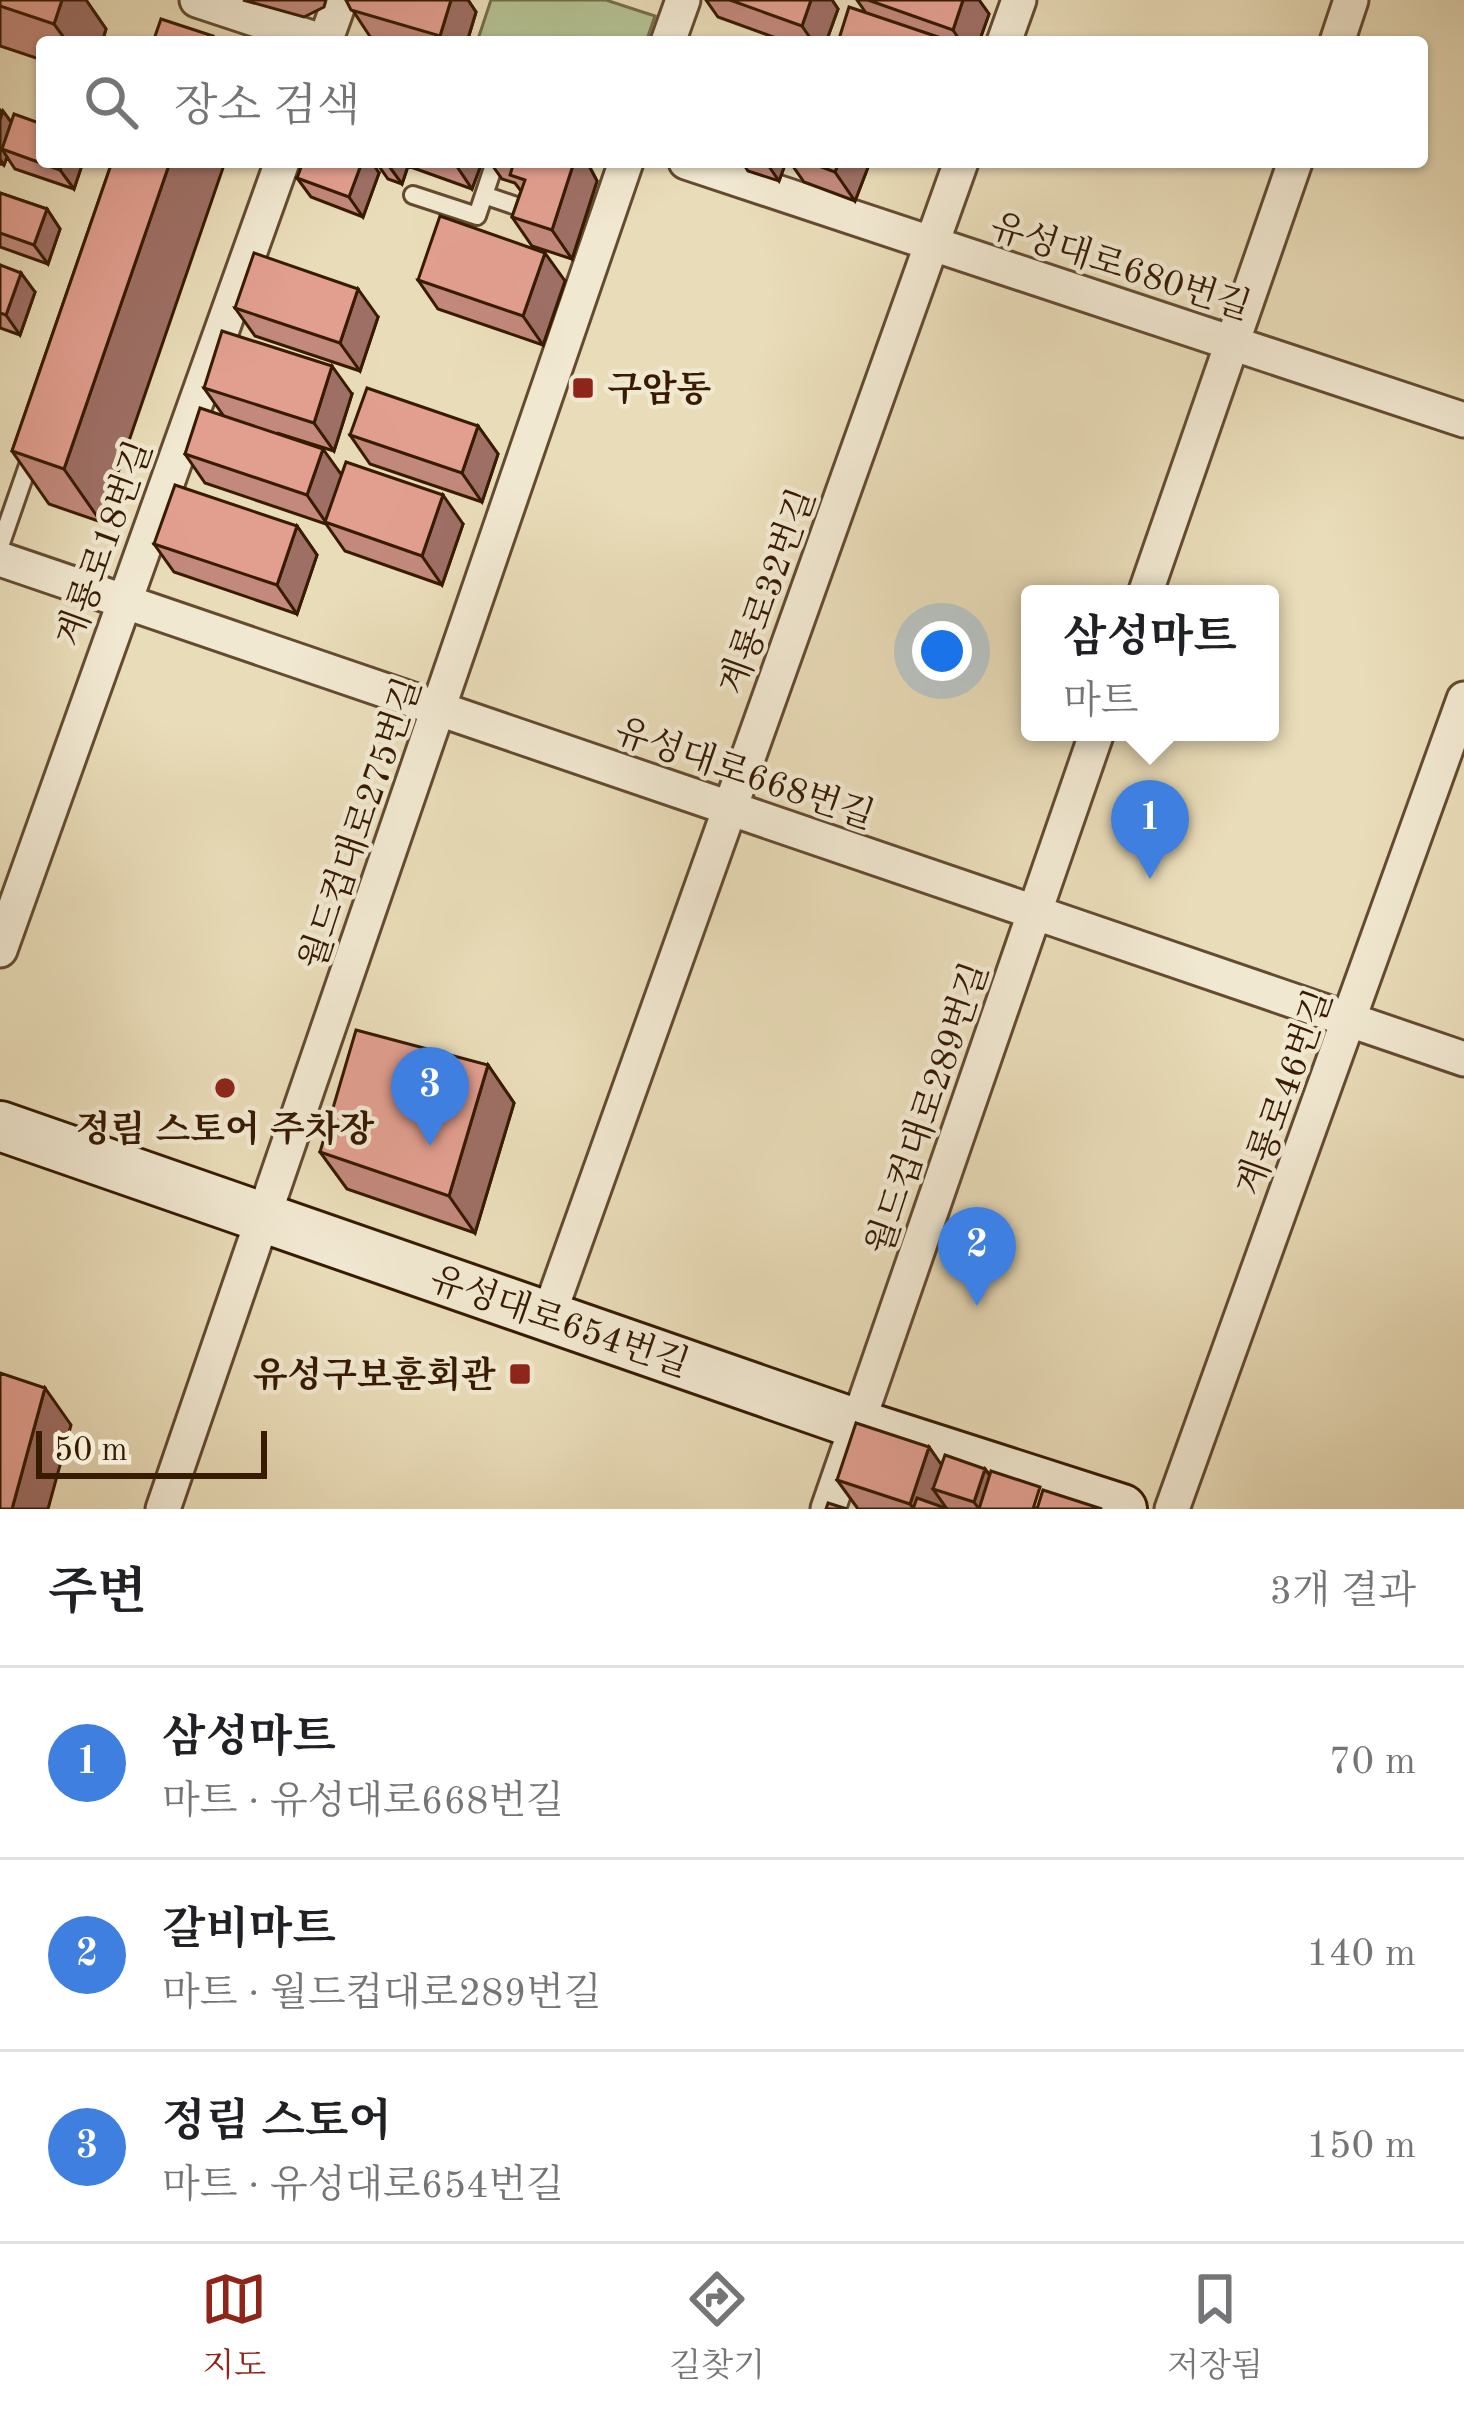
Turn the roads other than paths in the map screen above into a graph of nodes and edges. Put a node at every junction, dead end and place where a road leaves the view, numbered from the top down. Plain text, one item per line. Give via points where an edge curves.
1 (197, 0) edge
2 (340, 0) edge
3 (683, 0) edge
4 (1019, 0) edge
5 (1352, 0) edge
6 (307, 36) edge
7 (327, 36) edge
8 (670, 36) edge
9 (1006, 36) edge
10 (1339, 36) edge
11 (280, 168) edge
12 (493, 168) edge
13 (624, 168) edge
14 (704, 168) edge
15 (959, 168) edge
16 (1293, 168) edge
17 (413, 195) dead end
18 (484, 195) junction
19 (525, 209) edge
20 (932, 243) junction
21 (1232, 344) junction
22 (1464, 420) edge
23 (40, 433) edge
24 (0, 546) edge
25 (0, 559) edge
26 (1148, 585) edge
27 (123, 601) junction
28 (1464, 699) edge
29 (440, 709) junction
30 (1094, 741) edge
31 (730, 808) junction
32 (1035, 912) junction
33 (0, 950) edge
34 (1351, 1020) junction
35 (1464, 1059) edge
36 (0, 1126) edge
37 (265, 1214) junction
38 (548, 1317) junction
39 (857, 1424) junction
40 (163, 1509) edge
41 (828, 1509) edge
42 (1122, 1509) edge
43 (1172, 1509) edge

1 - 6 street
2 - 7 street
3 - 8 street
4 - 9 street
5 - 10 street
11 - 27 street, 계룡로18번길
12 - 18 lane
13 - 29 street, 월드컵대로275번길
14 - 20 street, 유성대로680번길
15 - 20 street, 계룡로32번길
16 - 21 street
17 - 18 lane via 477,216
18 - 19 lane
20 - 21 street, 유성대로680번길
20 - 31 street, 계룡로32번길
21 - 22 street, 유성대로680번길
21 - 26 street
23 - 24 lane
25 - 27 street, 유성대로668번길
27 - 29 street, 유성대로668번길
27 - 33 street, 계룡로18번길
28 - 34 street, 계룡로46번길
29 - 31 street, 유성대로668번길
29 - 37 street, 월드컵대로275번길
30 - 32 street, 월드컵대로289번길
31 - 32 street, 유성대로668번길
31 - 38 street, 계룡로32번길
32 - 34 street, 유성대로668번길
32 - 39 street, 월드컵대로289번길
34 - 35 street, 유성대로668번길
34 - 43 street, 계룡로46번길
36 - 37 street, 유성대로654번길
37 - 38 street, 유성대로654번길
37 - 40 street, 월드컵대로275번길
38 - 39 street, 유성대로654번길
39 - 41 street, 월드컵대로289번길
39 - 42 street, 유성대로654번길

